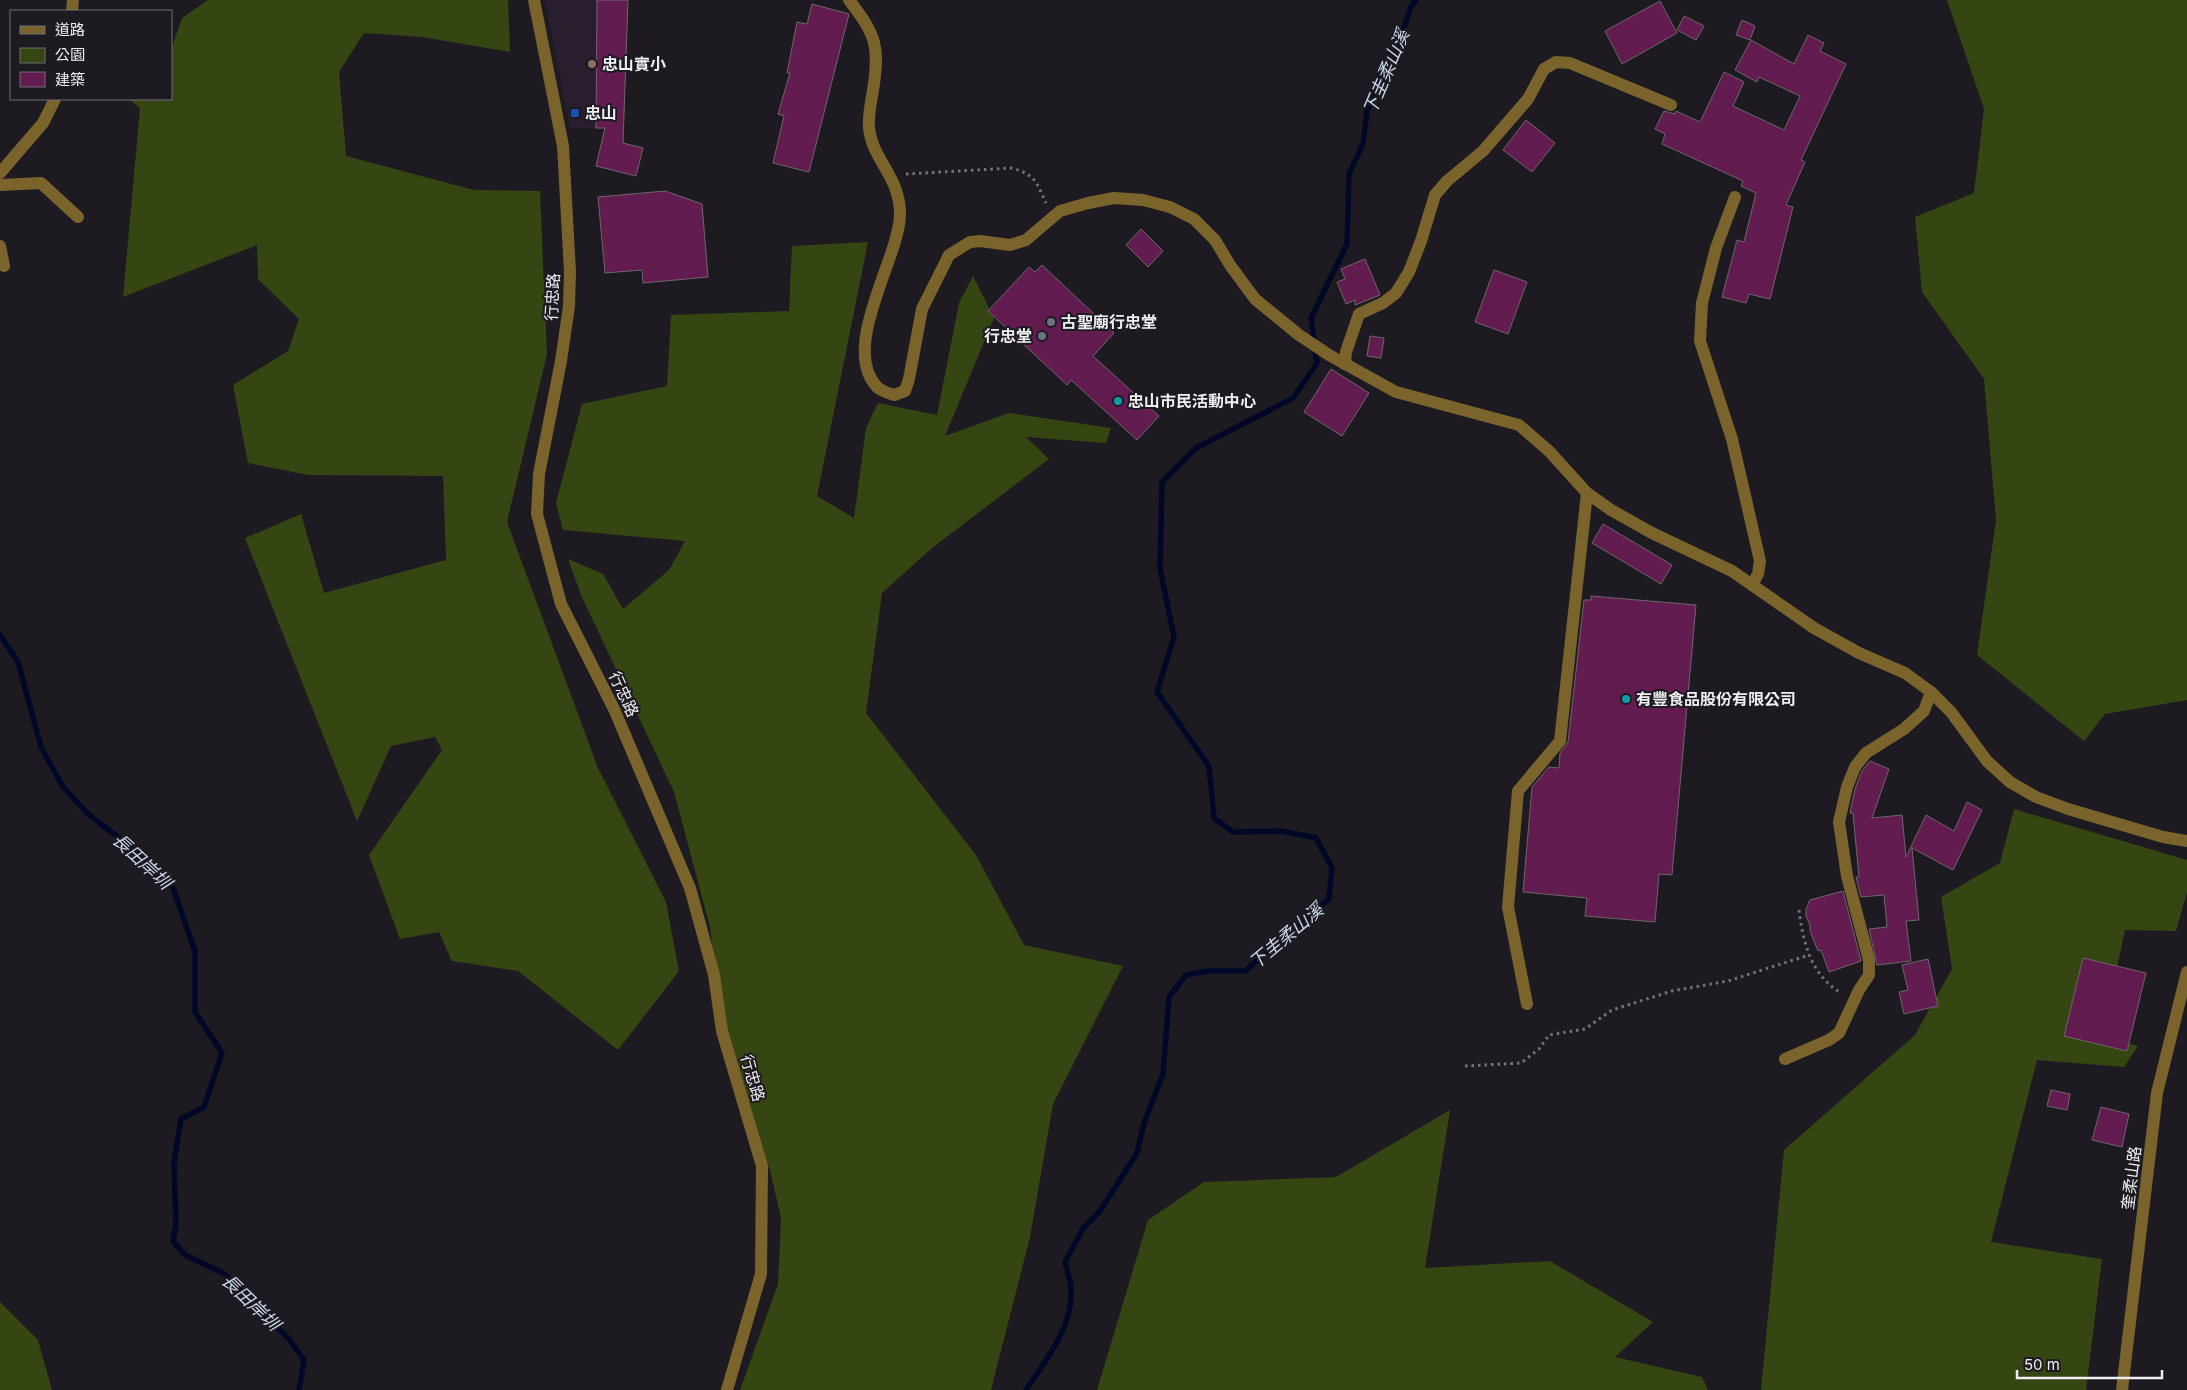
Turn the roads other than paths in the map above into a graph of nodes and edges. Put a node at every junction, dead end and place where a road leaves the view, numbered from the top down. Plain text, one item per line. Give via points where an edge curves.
1 (534, 0) edge
2 (849, 0) edge
3 (55, 100) edge
4 (1671, 106) dead end
5 (0, 173) edge
6 (0, 185) edge
7 (1735, 197) dead end
8 (78, 217) dead end
9 (0, 246) edge
10 (4, 266) dead end
11 (1345, 364) junction
12 (1587, 493) junction
13 (1752, 585) junction
14 (1931, 692) junction
15 (2187, 841) edge
16 (2187, 972) edge
17 (1527, 1004) dead end
18 (1785, 1059) dead end
19 (727, 1390) edge
20 (2122, 1390) edge

1 - 19 street, 行忠路 via 563,146 570,272 569,306 539,474 537,514 562,604 614,709 690,888 714,975 722,1031 762,1166 762,1274
2 - 11 street via 868,25 876,44 869,128 873,144 900,196 900,219 872,309 865,352 868,373 878,388 894,395 905,391 922,309 949,255 970,242 1010,245 1026,240 1060,212 1114,198 1143,200 1170,207 1194,219 1215,240 1254,299 1298,335
3 - 5 street via 44,123
4 - 11 street via 1570,63 1556,62 1544,69 1528,99 1509,121 1483,151 1435,195 1409,272 1396,293 1359,314
6 - 8 street via 41,183
7 - 13 street via 1716,248 1704,294 1700,341 1732,439 1750,512 1760,561
9 - 10 street
11 - 12 street via 1396,392 1519,425 1549,451
12 - 13 street via 1652,533 1732,571
12 - 17 street via 1560,741 1518,791 1508,907
13 - 14 street via 1836,641 1905,673
14 - 15 street via 1951,712 1987,761 2010,782 2036,797 2068,809
14 - 18 street via 1924,711 1904,729 1866,753 1855,767 1839,822 1847,876 1869,960 1869,974 1839,1033
16 - 20 street, 奎柔山路 via 2157,1093

